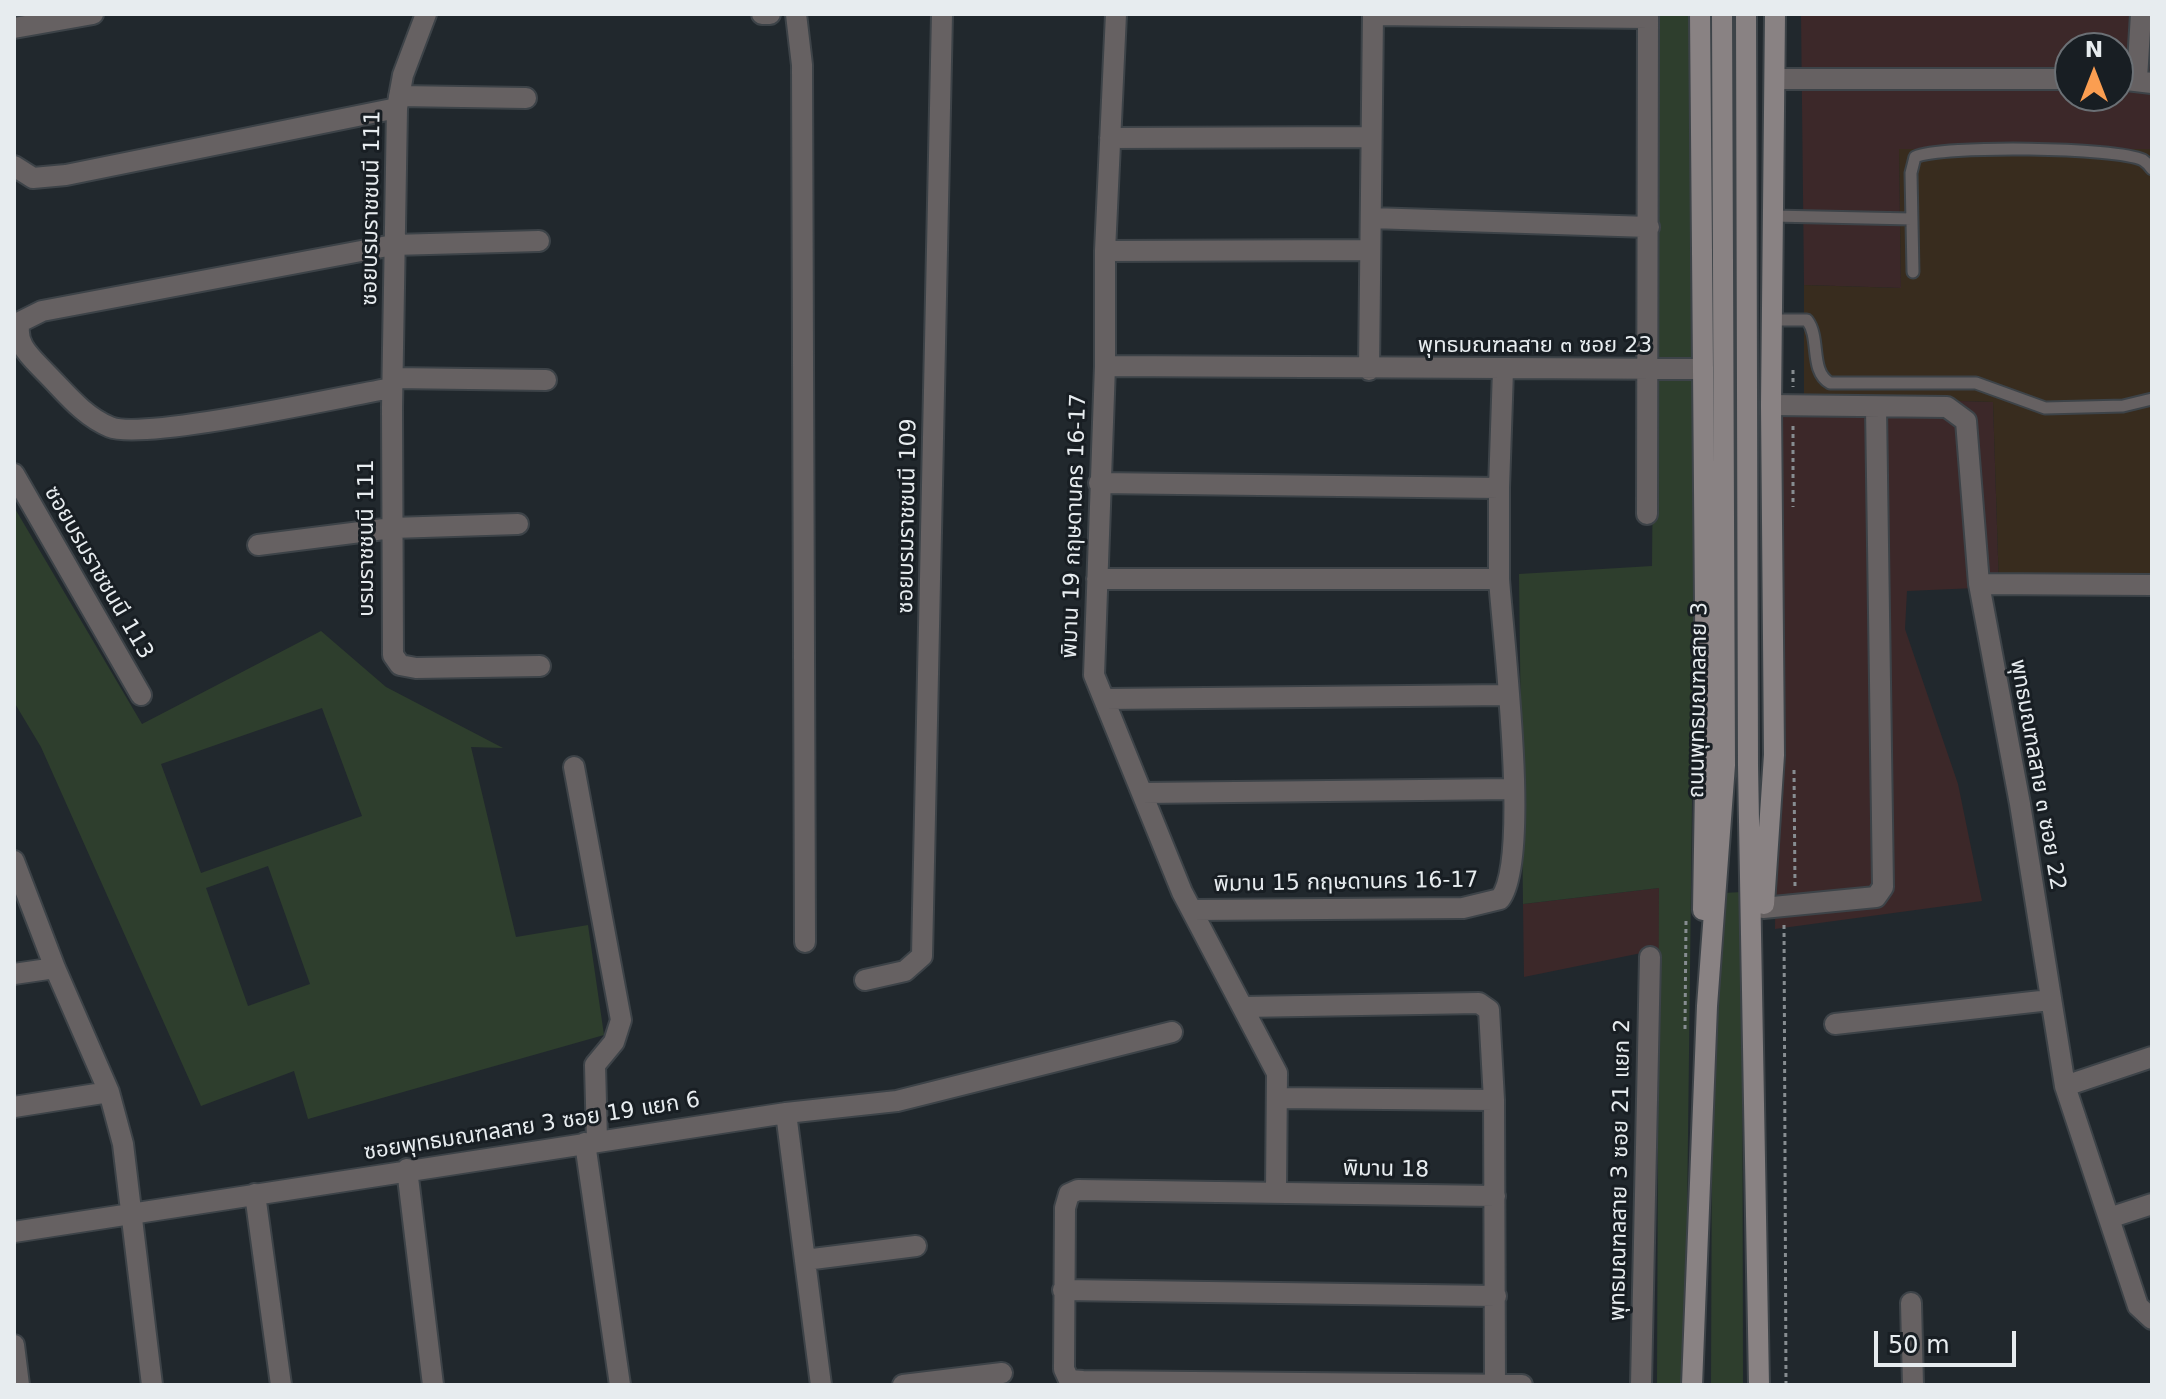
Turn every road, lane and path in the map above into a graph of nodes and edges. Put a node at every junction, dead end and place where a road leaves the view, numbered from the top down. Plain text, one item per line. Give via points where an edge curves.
1 (93, 14) edge
2 (426, 14) edge
3 (762, 14) edge
4 (770, 14) edge
5 (796, 14) edge
6 (942, 14) edge
7 (1116, 14) edge
8 (1700, 14) edge
9 (1722, 14) edge
10 (1746, 14) edge
11 (2141, 14) edge
12 (1373, 15) edge
13 (1648, 16) edge
14 (1774, 18) edge
15 (14, 28) edge
16 (1775, 79) junction
17 (2054, 79) edge
18 (2136, 80) edge
19 (526, 98) dead end
20 (398, 102) junction
21 (1371, 137) junction
22 (1110, 138) junction
23 (14, 166) edge
24 (2152, 169) edge
25 (1773, 216) junction
26 (1371, 218) junction
27 (1912, 219) junction
28 (1649, 227) junction
29 (539, 241) dead end
30 (393, 245) junction
31 (1370, 250) junction
32 (1105, 251) junction
33 (1913, 272) dead end
34 (1773, 320) junction
35 (1793, 362) dead end
36 (1105, 366) junction
37 (1646, 369) junction
38 (1703, 369) junction
39 (1369, 370) junction
40 (1503, 370) junction
41 (546, 380) dead end
42 (392, 391) junction
43 (2152, 399) edge
44 (1771, 405) junction
45 (1793, 406) junction
46 (1876, 407) junction
47 (14, 474) edge
48 (1099, 483) junction
49 (1499, 488) junction
50 (1647, 514) dead end
51 (1793, 517) dead end
52 (518, 524) dead end
53 (392, 528) junction
54 (258, 545) dead end
55 (1097, 579) junction
56 (1499, 579) junction
57 (1979, 584) junction
58 (2152, 585) edge
59 (540, 666) dead end
60 (141, 695) dead end
61 (1507, 695) junction
62 (1105, 699) junction
63 (1794, 755) dead end
64 (574, 767) dead end
65 (1514, 789) junction
66 (1142, 793) junction
67 (15, 866) edge
68 (1784, 906) junction
69 (1763, 908) junction
70 (1192, 910) junction
71 (805, 942) dead end
72 (1650, 957) dead end
73 (55, 968) junction
74 (14, 974) edge
75 (865, 980) dead end
76 (2050, 1000) junction
77 (1707, 1006) junction
78 (1243, 1007) junction
79 (1755, 1008) junction
80 (1835, 1024) dead end
81 (1172, 1032) dead end
82 (2152, 1057) edge
83 (2065, 1086) junction
84 (109, 1092) junction
85 (1277, 1098) junction
86 (1494, 1100) junction
87 (14, 1107) edge
88 (786, 1113) junction
89 (591, 1142) junction
90 (407, 1169) junction
91 (1276, 1192) junction
92 (255, 1194) junction
93 (1495, 1196) junction
94 (2152, 1204) edge
95 (129, 1213) junction
96 (2109, 1218) junction
97 (14, 1232) edge
98 (916, 1246) dead end
99 (805, 1260) junction
100 (1063, 1290) junction
101 (1496, 1296) junction
102 (1911, 1303) dead end
103 (2152, 1319) edge
104 (14, 1345) edge
105 (1002, 1373) dead end
106 (1083, 1383) edge
107 (1189, 1384) edge
108 (1305, 1384) edge
109 (1495, 1384) edge
110 (19, 1385) edge
111 (152, 1385) edge
112 (281, 1385) edge
113 (433, 1385) edge
114 (620, 1385) edge
115 (821, 1385) edge
116 (903, 1385) edge
117 (1421, 1385) edge
118 (1522, 1385) edge
119 (1641, 1385) edge
120 (1692, 1385) edge
121 (1759, 1385) edge
122 (1786, 1385) edge
123 (1913, 1385) edge

1 - 15 street
2 - 20 street, ซอยบรมราชชนนี 111
3 - 4 street
5 - 71 street via 802,65
6 - 75 street, ซอยบรมราชชนนี 109 via 922,956 905,971
7 - 22 street, พิมาน 19 กฤษดานคร 16-17
8 - 38 main road
9 - 77 main road, ถนนพุทธมณฑลสาย 3 via 1725,765
10 - 79 main road via 1748,765
11 - 18 street
12 - 13 street
12 - 21 street
13 - 28 street
14 - 16 main road
16 - 17 street
16 - 25 main road
19 - 20 street
20 - 23 street via 66,175 33,178
20 - 30 street, ซอยบรมราชชนนี 111
21 - 22 street
21 - 26 street
22 - 32 street, พิมาน 19 กฤษดานคร 16-17
24 - 27 lane via 2145,161 2117,154 1926,152 1915,157 1913,165
25 - 27 lane
25 - 34 main road
26 - 28 street
26 - 31 street
27 - 33 lane
28 - 37 street
29 - 30 street
30 - 42 street, ซอยบรมราชชนนี 111
30 - 42 street via 42,311 20,322 17,333 24,349 87,414 112,428 162,428
31 - 32 street
31 - 39 street
32 - 36 street, พิมาน 19 กฤษดานคร 16-17
34 - 43 lane via 1807,320 1817,336 1818,366 1830,383 1976,383 2045,408 2123,406
34 - 44 main road
35 - 45 path
36 - 39 street, พุทธมณฑลสาย ๓ ซอย 23
36 - 48 street, พิมาน 19 กฤษดานคร 16-17
37 - 38 street, พุทธมณฑลสาย ๓ ซอย 23
37 - 40 street, พุทธมณฑลสาย ๓ ซอย 23
37 - 50 street
38 - 77 main road via 1702,878
39 - 40 street, พุทธมณฑลสาย ๓ ซอย 23
40 - 49 street
41 - 42 street
42 - 53 street, บรมราชชนนี 111
44 - 45 street, พุทธมณฑลสาย ๓ ซอย 22
44 - 69 main road via 1774,755
45 - 46 street, พุทธมณฑลสาย ๓ ซอย 22
45 - 51 path
46 - 57 street, พุทธมณฑลสาย ๓ ซอย 22 via 1947,407 1966,421
46 - 68 street via 1883,887 1876,897
47 - 60 street, ซอยบรมราชชนนี 113
48 - 49 street
48 - 55 street, พิมาน 19 กฤษดานคร 16-17
49 - 56 street
52 - 53 street
53 - 54 street
53 - 59 street, บรมราชชนนี 111 via 391,637 400,665
55 - 56 street
55 - 62 street, พิมาน 19 กฤษดานคร 16-17 via 1094,675
56 - 61 street
57 - 58 street
57 - 76 street, พุทธมณฑลสาย ๓ ซอย 22
61 - 62 street
61 - 65 street
62 - 66 street, พิมาน 19 กฤษดานคร 16-17
63 - 68 path via 1795,898
64 - 89 street via 621,1020 614,1042 595,1065
65 - 66 street
65 - 70 street, พิมาน 15 กฤษดานคร 16-17 via 1512,874 1500,899 1463,908
66 - 70 street, พิมาน 19 กฤษดานคร 16-17
67 - 73 street
68 - 69 street
68 - 122 path
69 - 79 main road
70 - 78 street, พิมาน 19 กฤษดานคร 16-17
72 - 119 street, พุทธมณฑลสาย 3 ซอย 21 แยก 2
73 - 74 street
73 - 84 street
76 - 80 street
76 - 83 street, พุทธมณฑลสาย ๓ ซอย 22
77 - 120 main road, ถนนพุทธมณฑลสาย 3
78 - 85 street, พิมาน 19 กฤษดานคร 16-17 via 1277,1073
78 - 86 street via 1479,1003 1489,1010 1492,1022
79 - 121 main road
81 - 88 street, ซอยพุทธมณฑลสาย 3 ซอย 19 แยก 6 via 897,1101
82 - 83 street
83 - 96 street, พุทธมณฑลสาย ๓ ซอย 22
84 - 87 street
84 - 95 street via 123,1144
85 - 86 street
85 - 91 street, พิมาน 19 กฤษดานคร 16-17
86 - 93 street
88 - 89 street, ซอยพุทธมณฑลสาย 3 ซอย 19 แยก 6
88 - 99 street
89 - 90 street, ซอยพุทธมณฑลสาย 3 ซอย 19 แยก 6
89 - 114 street
90 - 92 street, ซอยพุทธมณฑลสาย 3 ซอย 19 แยก 6
90 - 113 street
91 - 93 street, พิมาน 18
91 - 100 street, พิมาน 18 via 1069,1194
92 - 95 street, ซอยพุทธมณฑลสาย 3 ซอย 19 แยก 6
92 - 112 street
93 - 101 street
94 - 96 street
95 - 97 street, ซอยพุทธมณฑลสาย 3 ซอย 19 แยก 6
95 - 111 street
96 - 103 street, พุทธมณฑลสาย ๓ ซอย 22 via 2138,1306
98 - 99 street
99 - 115 street
100 - 101 street
100 - 106 street via 1064,1369 1069,1380
101 - 109 street
102 - 123 street
104 - 110 street
105 - 116 street
106 - 107 street
107 - 108 street
108 - 117 street
109 - 117 street
109 - 118 street

